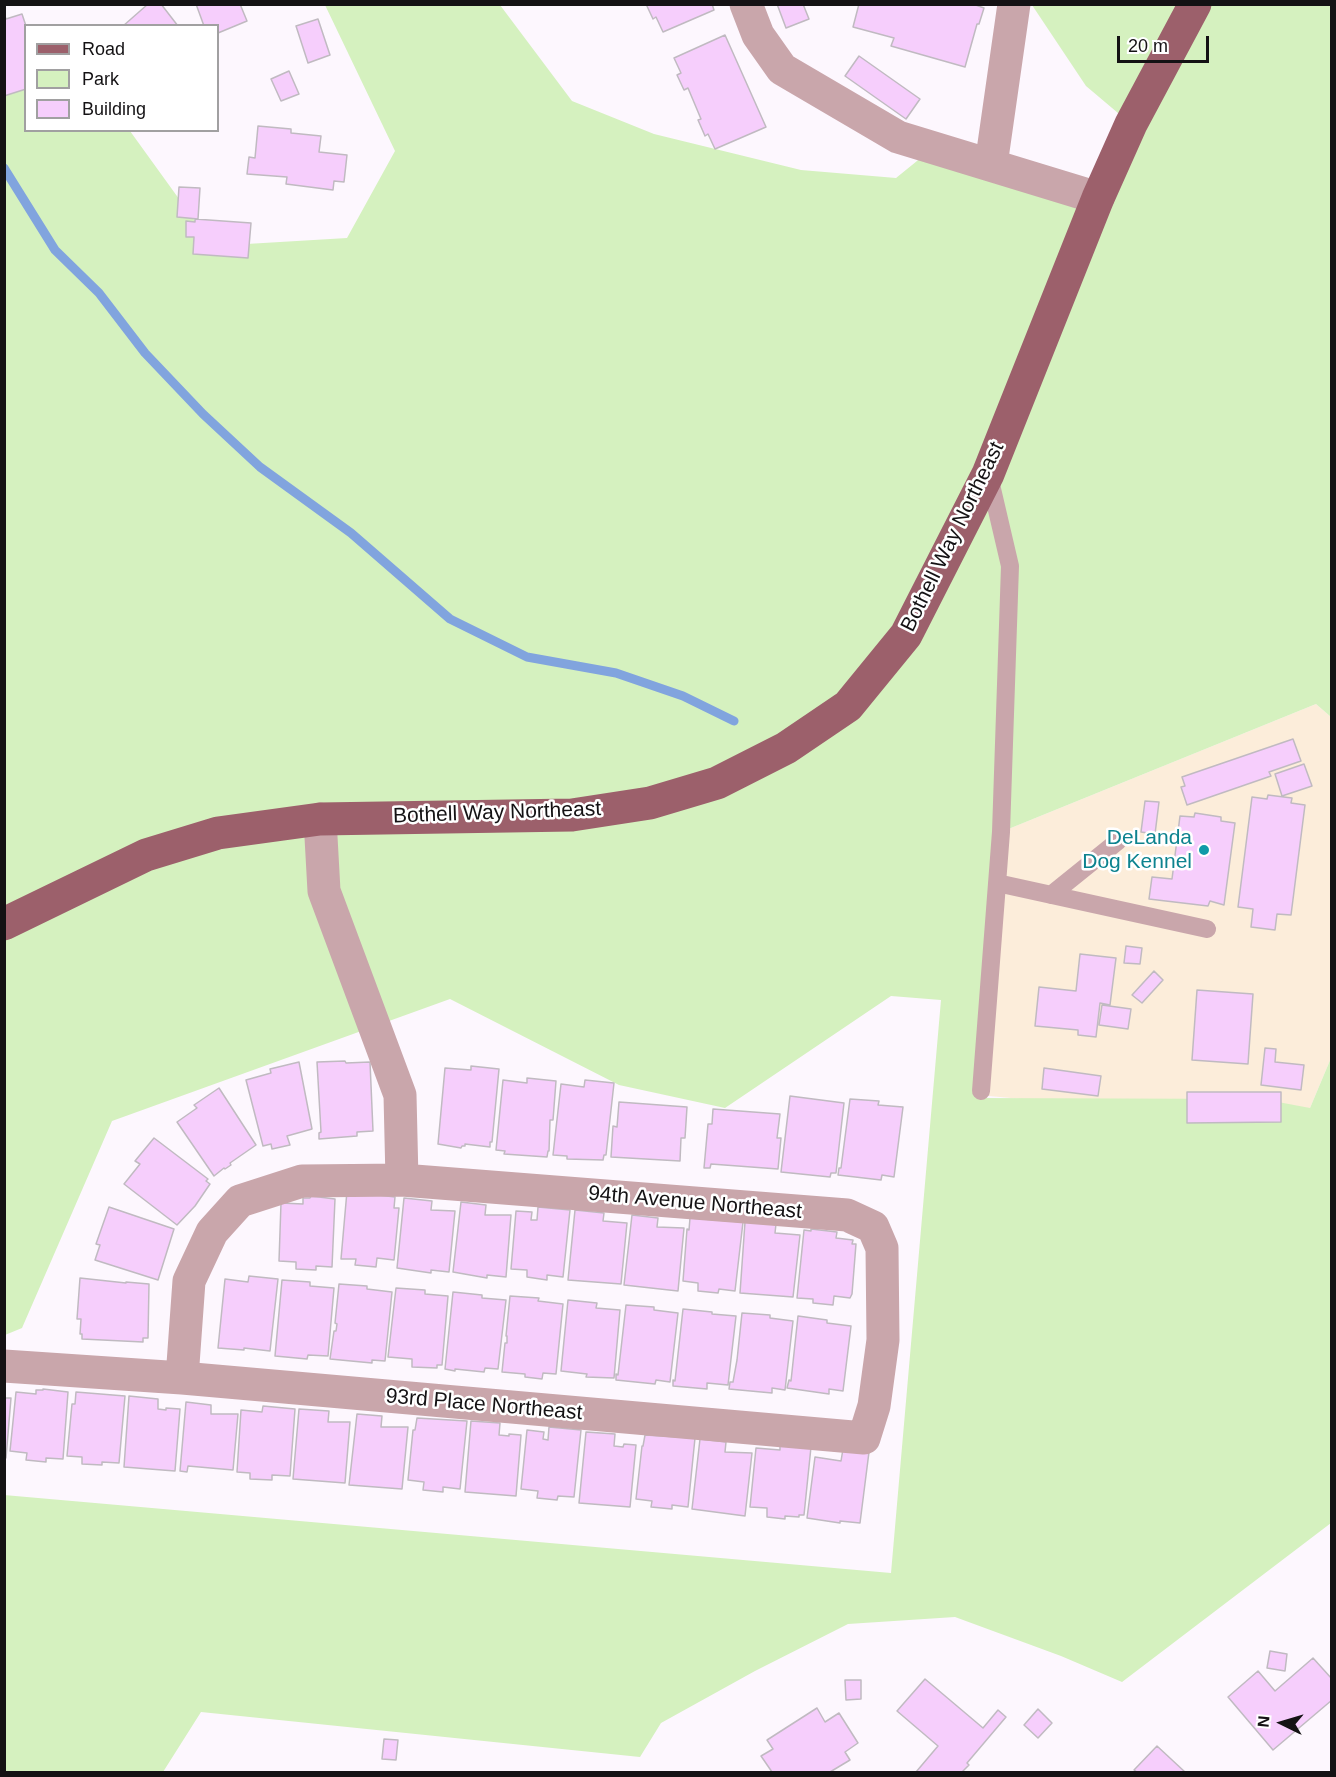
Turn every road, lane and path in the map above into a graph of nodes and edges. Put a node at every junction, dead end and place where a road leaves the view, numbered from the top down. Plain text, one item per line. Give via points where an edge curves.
1 (746, 4) edge
2 (1014, 4) edge
3 (1195, 4) edge
4 (991, 165) junction
5 (1098, 198) junction
6 (988, 474) junction
7 (320, 819) junction
8 (1118, 841) dead end
9 (997, 883) junction
10 (1051, 895) junction
11 (4, 924) edge
12 (1207, 929) dead end
13 (981, 1091) dead end
14 (402, 1180) junction
15 (883, 1340) joint
16 (4, 1366) edge
17 (182, 1378) junction

1 - 4 street via 758,35 782,69 898,137
2 - 4 street
3 - 5 main road, Bothell Way Northeast via 1131,124
4 - 5 street
5 - 6 main road, Bothell Way Northeast
6 - 7 main road, Bothell Way Northeast via 906,634 848,706 786,748 717,783 650,802 572,815
6 - 9 lane via 1010,566
7 - 11 main road, Bothell Way Northeast via 218,833 146,855
7 - 14 street via 324,891 400,1095
8 - 10 lane
9 - 10 lane
9 - 13 lane
10 - 12 lane
14 - 15 street, 94th Avenue Northeast via 847,1215 873,1227 882,1248
14 - 17 street, 94th Avenue Northeast via 302,1181 240,1201 212,1232 189,1281
15 - 17 street, 93rd Place Northeast via 874,1406 864,1438
16 - 17 street, 93rd Place Northeast

